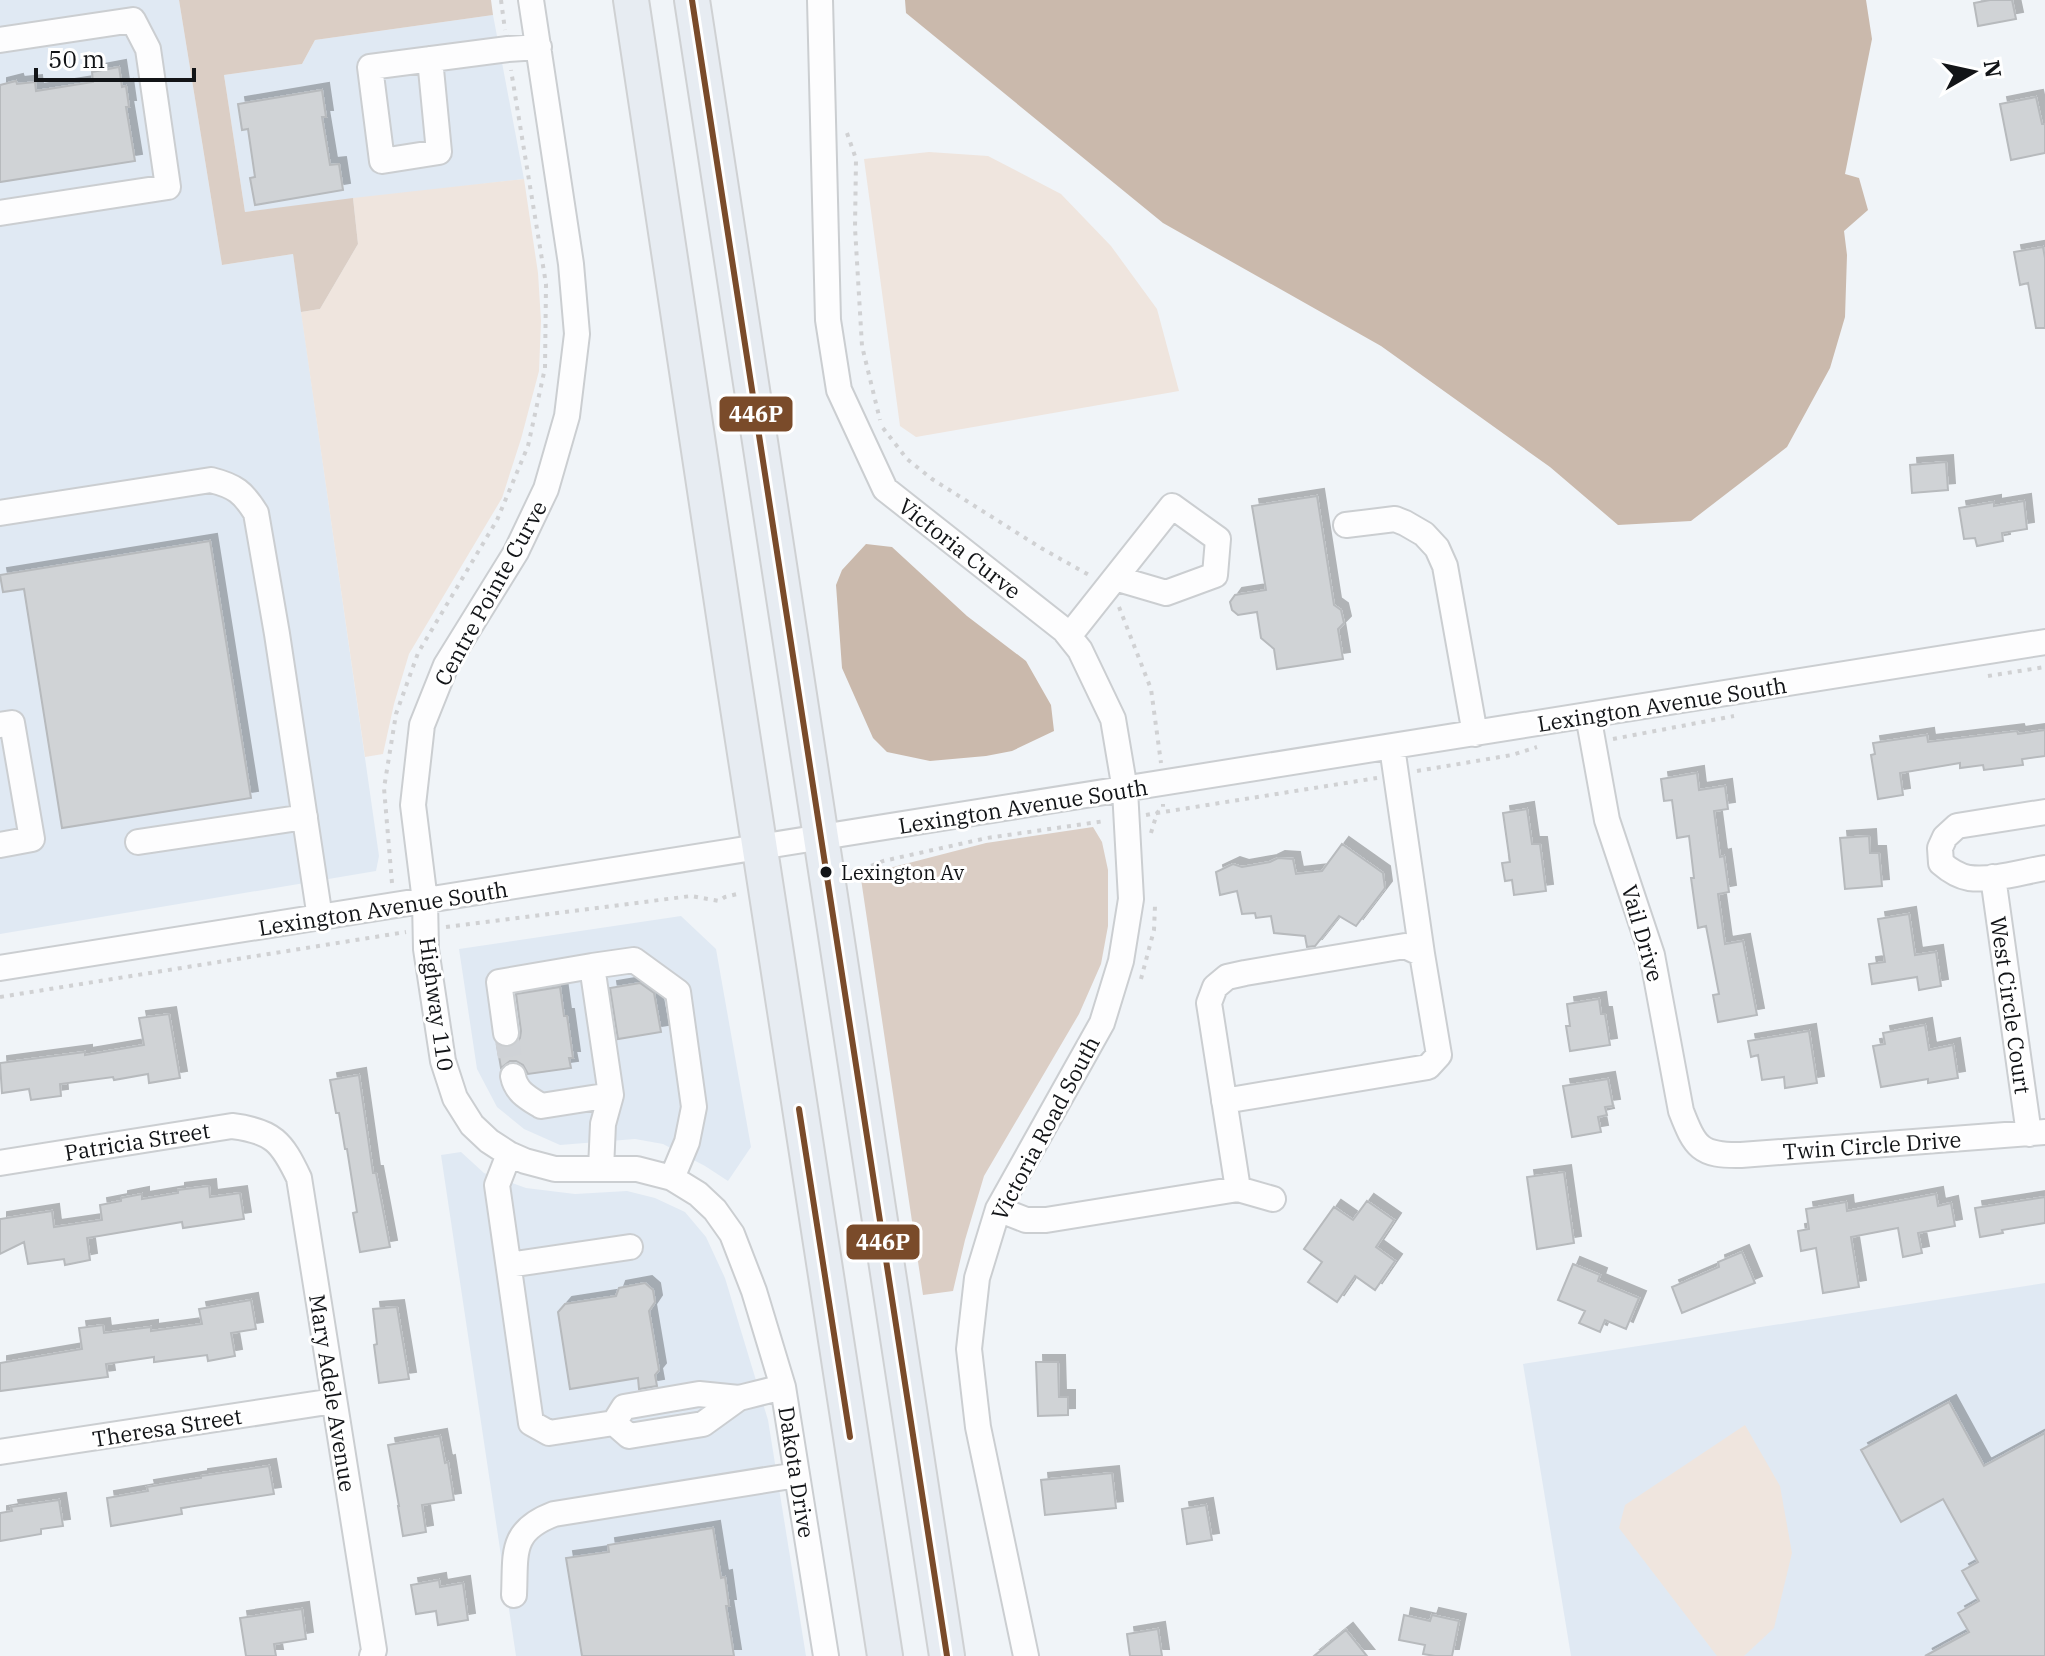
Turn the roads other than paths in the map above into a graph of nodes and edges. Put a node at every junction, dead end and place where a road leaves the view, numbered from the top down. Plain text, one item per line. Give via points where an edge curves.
1 (531, 0) edge
2 (631, 0) edge
3 (692, 0) edge
4 (820, 0) edge
5 (0, 40) edge
6 (539, 47) junction
7 (430, 59) junction
8 (0, 213) edge
9 (0, 513) edge
10 (1346, 525) dead end
11 (1111, 583) road end
12 (1069, 636) junction
13 (2045, 642) edge
14 (1588, 715) junction
15 (0, 725) edge
16 (1475, 734) junction
17 (1392, 747) junction
18 (1125, 790) junction
19 (2045, 812) edge
20 (305, 817) junction
21 (820, 838) junction
22 (138, 842) dead end
23 (0, 845) edge
24 (761, 848) junction
25 (2045, 868) edge
26 (1993, 877) junction
27 (425, 901) junction
28 (320, 918) junction
29 (1422, 954) junction
30 (592, 966) junction
31 (0, 968) edge
32 (506, 1033) tunnel mouth
33 (513, 1076) tunnel mouth
34 (611, 1095) junction
35 (1224, 1101) junction
36 (2037, 1133) edge
37 (272, 1138) joint
38 (1700, 1148) joint
39 (509, 1154) junction
40 (0, 1163) edge
41 (601, 1169) junction
42 (672, 1178) junction
43 (1238, 1189) junction
44 (1273, 1199) dead end
45 (998, 1209) junction
46 (630, 1247) dead end
47 (509, 1265) junction
48 (754, 1291) joint
49 (783, 1387) junction
50 (334, 1401) junction
51 (0, 1452) edge
52 (797, 1475) junction
53 (514, 1595) dead end
54 (372, 1656) edge
55 (826, 1656) edge
56 (885, 1656) edge
57 (949, 1656) edge
58 (1026, 1656) edge

1 - 6 street, Centre Pointe Curve
2 - 24 highway
3 - 21 highway
4 - 12 street, Victoria Curve via 828,320 839,390 885,489
5 - 8 street via 133,20 148,49 168,187
6 - 7 street
6 - 27 street, Centre Pointe Curve via 573,278 577,334 567,416 546,489 516,552 446,665 422,725 413,805
7 - 7 street via 370,67 382,161 439,152
9 - 20 street via 211,480 230,484 246,497 256,513
10 - 16 street via 1395,519 1424,534 1437,548 1445,566
11 - 12 street
12 - 18 street, Victoria Curve via 1113,719
13 - 14 street, Lexington Avenue South
14 - 16 street, Lexington Avenue South
14 - 38 street, Vail Drive via 1607,820 1652,955 1681,1111
15 - 23 street via 12,723 32,839
16 - 17 street, Lexington Avenue South
17 - 18 street, Lexington Avenue South
17 - 29 street
18 - 21 street, Lexington Avenue South
18 - 45 street, Victoria Road South via 1131,899 1121,961 1102,1023
19 - 26 street via 1957,826 1945,837 1941,863 1968,878
20 - 22 street
20 - 28 street
21 - 24 street, Lexington Avenue South
21 - 57 highway
24 - 27 street, Lexington Avenue South
24 - 56 highway
25 - 26 street
26 - 36 street, West Circle Court
27 - 28 street, Lexington Avenue South
27 - 39 street, Highway 110 via 426,949 450,1086 472,1125
28 - 31 street, Lexington Avenue South
29 - 35 street via 1439,1055 1428,1067
29 - 35 street via 1405,946 1227,977 1215,987 1209,1003
30 - 32 street via 499,982
30 - 34 street
30 - 42 street via 634,960 678,992 694,1107
33 - 34 street via 515,1086 541,1106
34 - 41 street via 603,1124
35 - 43 street
36 - 38 street, Twin Circle Drive via 1721,1156
37 - 40 street, Patricia Street via 232,1126
37 - 50 street, Mary Adele Avenue via 288,1153 299,1178
39 - 41 street, Highway 110 via 555,1169
39 - 47 street via 497,1185
41 - 42 street, Highway 110 via 637,1169
42 - 48 street, Highway 110 via 715,1210 732,1234
43 - 44 street
43 - 45 street via 1046,1220 1026,1220
45 - 58 street, Victoria Road South via 977,1278 969,1349 978,1427
46 - 47 street
47 - 49 street via 531,1423 549,1433 614,1423 629,1436 703,1424 739,1398
48 - 49 street, Dakota Drive
49 - 52 street, Dakota Drive
50 - 51 street, Theresa Street
50 - 54 street, Mary Adele Avenue
52 - 53 street via 538,1520 517,1544
52 - 55 street, Dakota Drive

